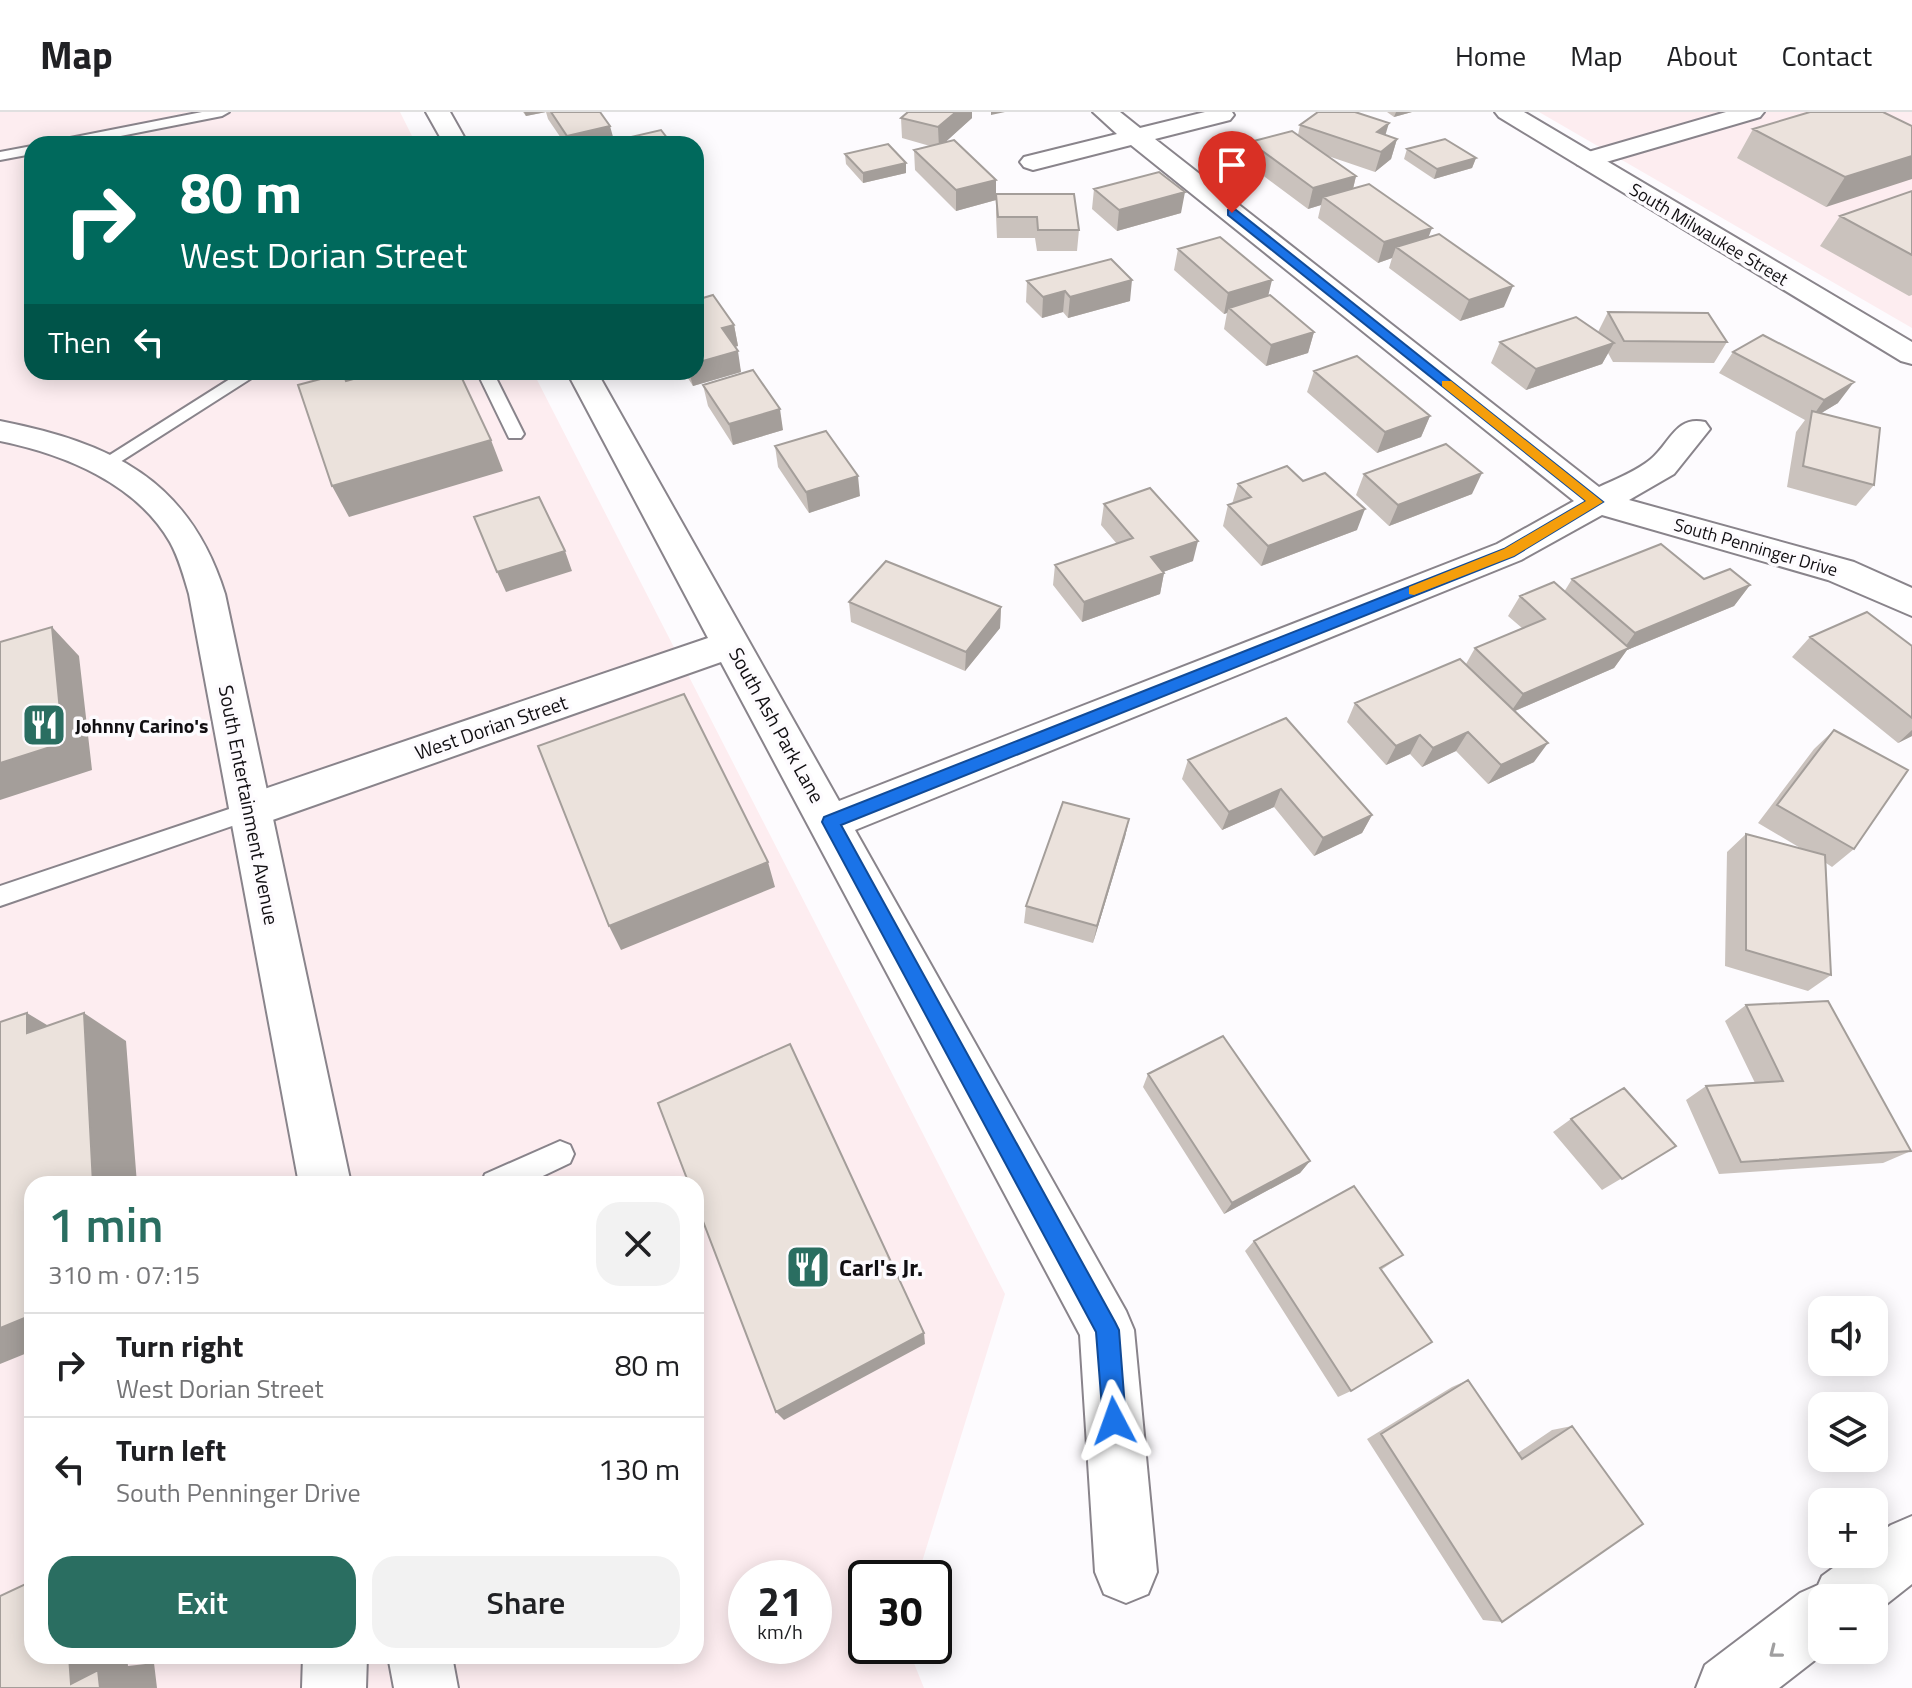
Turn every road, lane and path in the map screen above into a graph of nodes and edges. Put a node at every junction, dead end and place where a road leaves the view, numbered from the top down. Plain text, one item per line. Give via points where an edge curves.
1 (222, 112) edge
2 (438, 112) edge
3 (1105, 112) edge
4 (1507, 112) edge
5 (1752, 112) edge
6 (1222, 115) dead end
7 (100, 136) edge
8 (452, 136) edge
9 (1135, 136) junction
10 (24, 152) edge
11 (0, 156) edge
12 (1587, 160) junction
13 (1033, 162) dead end
14 (1912, 355) edge
15 (240, 380) edge
16 (489, 380) edge
17 (586, 380) edge
18 (1694, 429) dead end
19 (0, 431) edge
20 (515, 434) dead end
21 (103, 465) junction
22 (1596, 502) junction
23 (1912, 603) edge
24 (732, 644) junction
25 (250, 811) junction
26 (830, 822) junction
27 (0, 896) edge
28 (560, 1154) dead end
29 (323, 1176) edge
30 (512, 1176) edge
31 (1912, 1546) edge
32 (1126, 1572) dead end
33 (1862, 1584) edge
34 (1808, 1626) edge
35 (335, 1664) edge
36 (422, 1664) edge
37 (334, 1688) edge
38 (426, 1688) edge
39 (1728, 1688) edge

1 - 7 lane
2 - 8 street
3 - 9 street, South Penninger Drive
4 - 12 street, South Milwaukee Street
5 - 12 street
6 - 9 street
9 - 13 street
9 - 22 street, South Penninger Drive
10 - 11 lane
12 - 14 street, South Milwaukee Street
15 - 21 lane
16 - 20 lane
17 - 24 street, South Ash Park Lane
18 - 22 street via 1662,467
19 - 21 street, South Entertainment Avenue via 59,446
21 - 25 street, South Entertainment Avenue via 164,510 198,563
22 - 23 street, South Penninger Drive via 1841,571
22 - 26 street via 1509,552
24 - 25 street, West Dorian Street
24 - 26 street, South Ash Park Lane
25 - 27 lane
25 - 29 street, South Entertainment Avenue
26 - 32 street, South Ash Park Lane via 1107,1330
28 - 30 lane
31 - 33 street
34 -> 39 street
35 - 37 street
36 - 38 street

